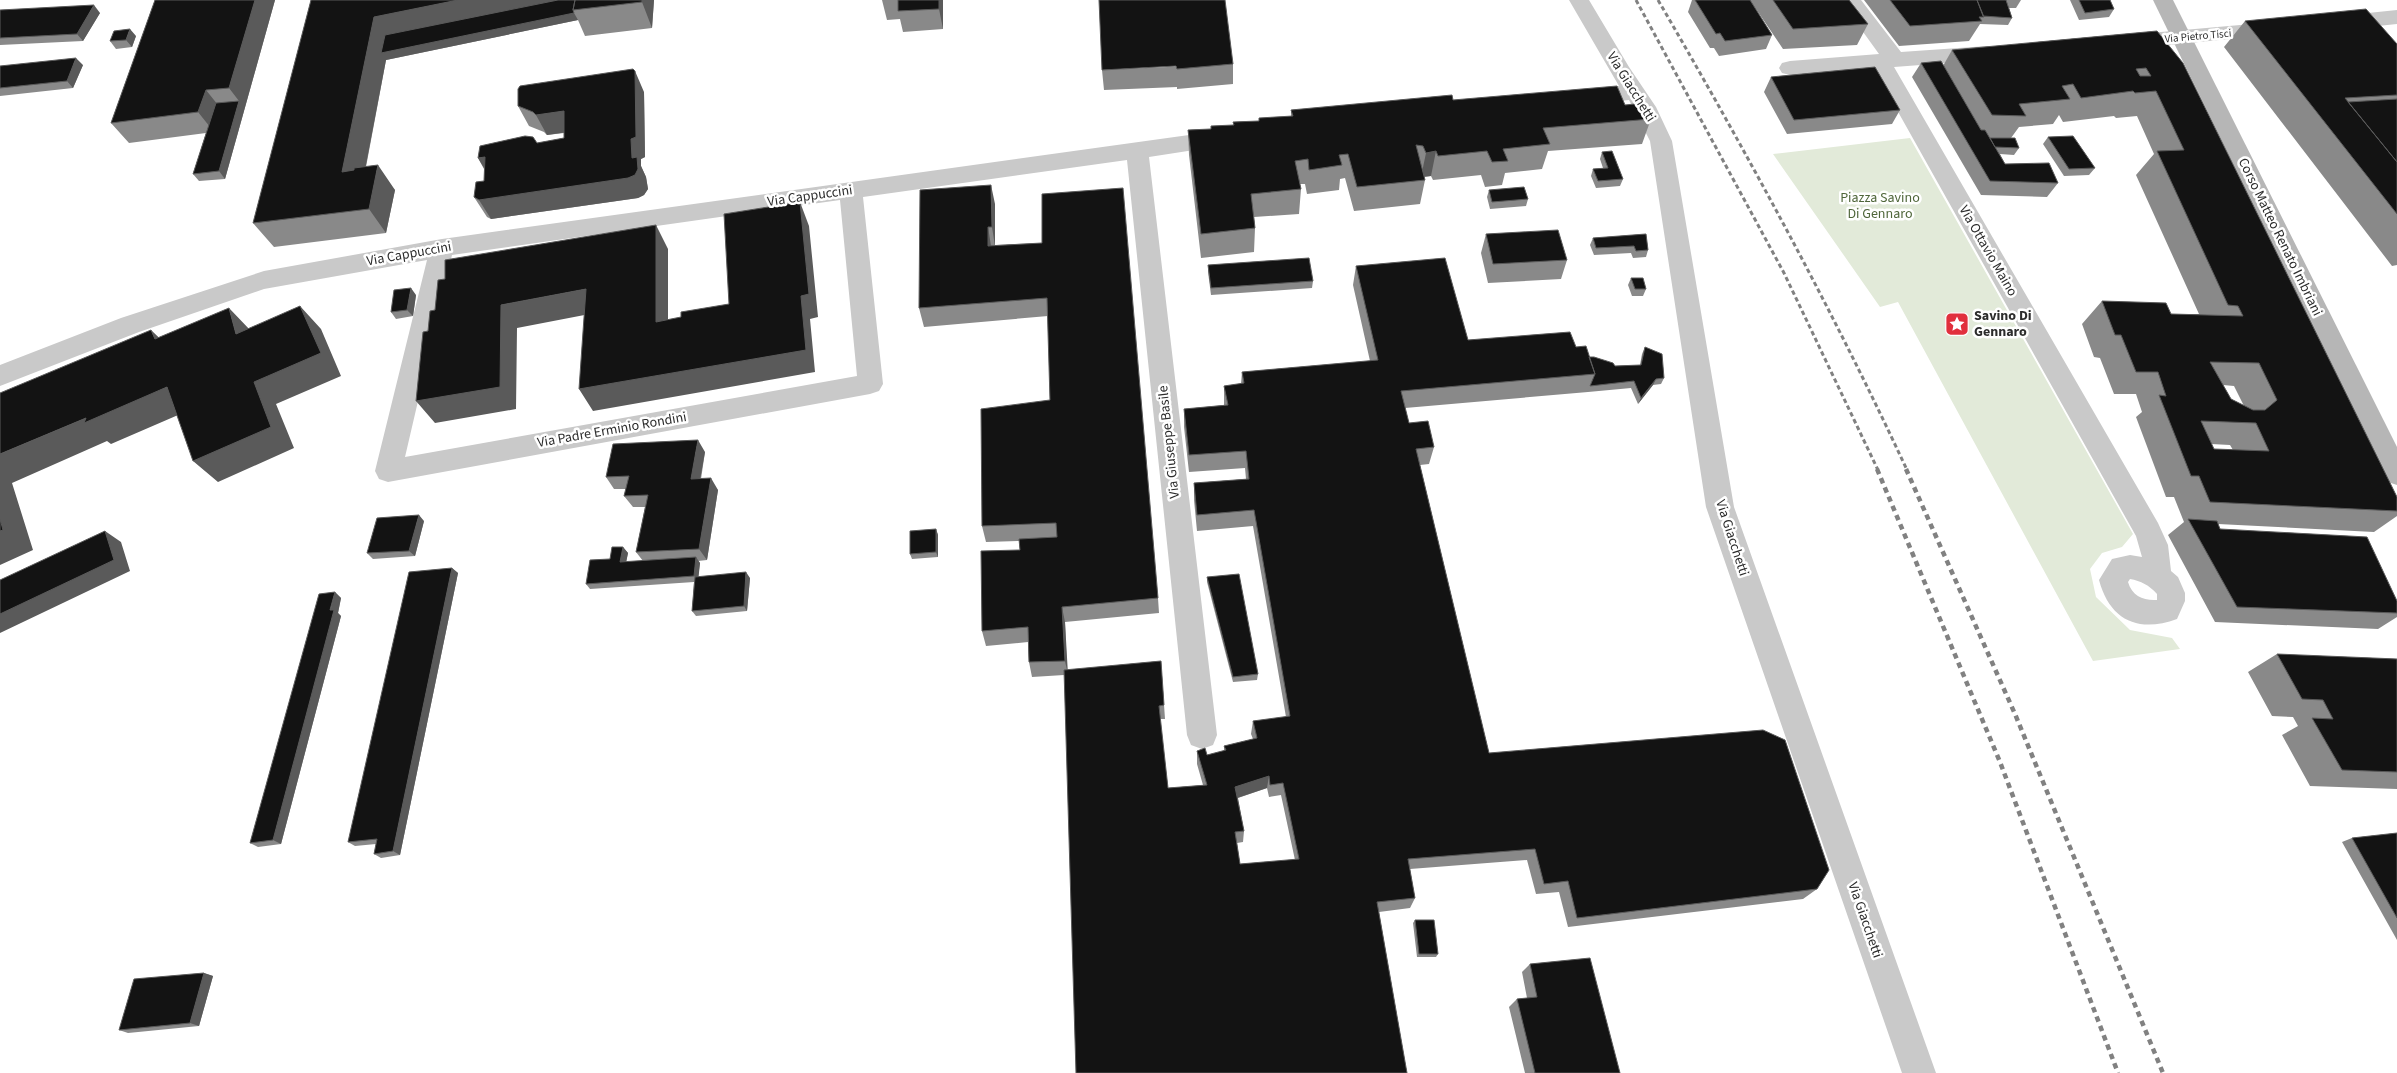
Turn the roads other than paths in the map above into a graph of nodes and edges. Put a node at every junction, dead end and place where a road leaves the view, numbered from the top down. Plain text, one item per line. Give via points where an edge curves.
1 (1579, 0) edge
2 (1850, 0) edge
3 (2163, 0) edge
4 (2397, 17) edge
5 (2318, 24) edge
6 (2289, 27) edge
7 (2181, 37) junction
8 (2112, 43) edge
9 (2003, 52) edge
10 (1887, 61) junction
11 (1790, 68) dead end
12 (1636, 92) junction
13 (1557, 100) edge
14 (1244, 135) edge
15 (1137, 150) junction
16 (851, 190) junction
17 (442, 248) junction
18 (0, 376) edge
19 (2397, 474) edge
20 (2158, 576) dead end
21 (1202, 735) dead end
22 (1918, 1073) edge

1 - 12 street, Via Giacchetti via 1620,71
2 - 10 street, Via Ottavio Maino
3 - 7 street, Corso Matteo Renato Imbriani
4 - 5 street
6 - 7 street, Via Pietro Tisci
7 - 8 street, Via Pietro Tisci
7 - 19 street, Corso Matteo Renato Imbriani
9 - 10 street
10 - 11 street
10 - 20 street, Via Ottavio Maino via 2148,531 2154,545
12 - 13 street
12 - 22 street, Via Giacchetti via 1661,141 1720,507
14 - 15 street, Via Cappuccini
15 - 16 street, Via Cappuccini
15 - 21 street, Via Giuseppe Basile
16 - 17 street, Via Cappuccini
16 - 17 street, Via Padre Erminio Rondini via 870,384 388,471
17 - 18 street, Via Cappuccini via 264,280 130,325

